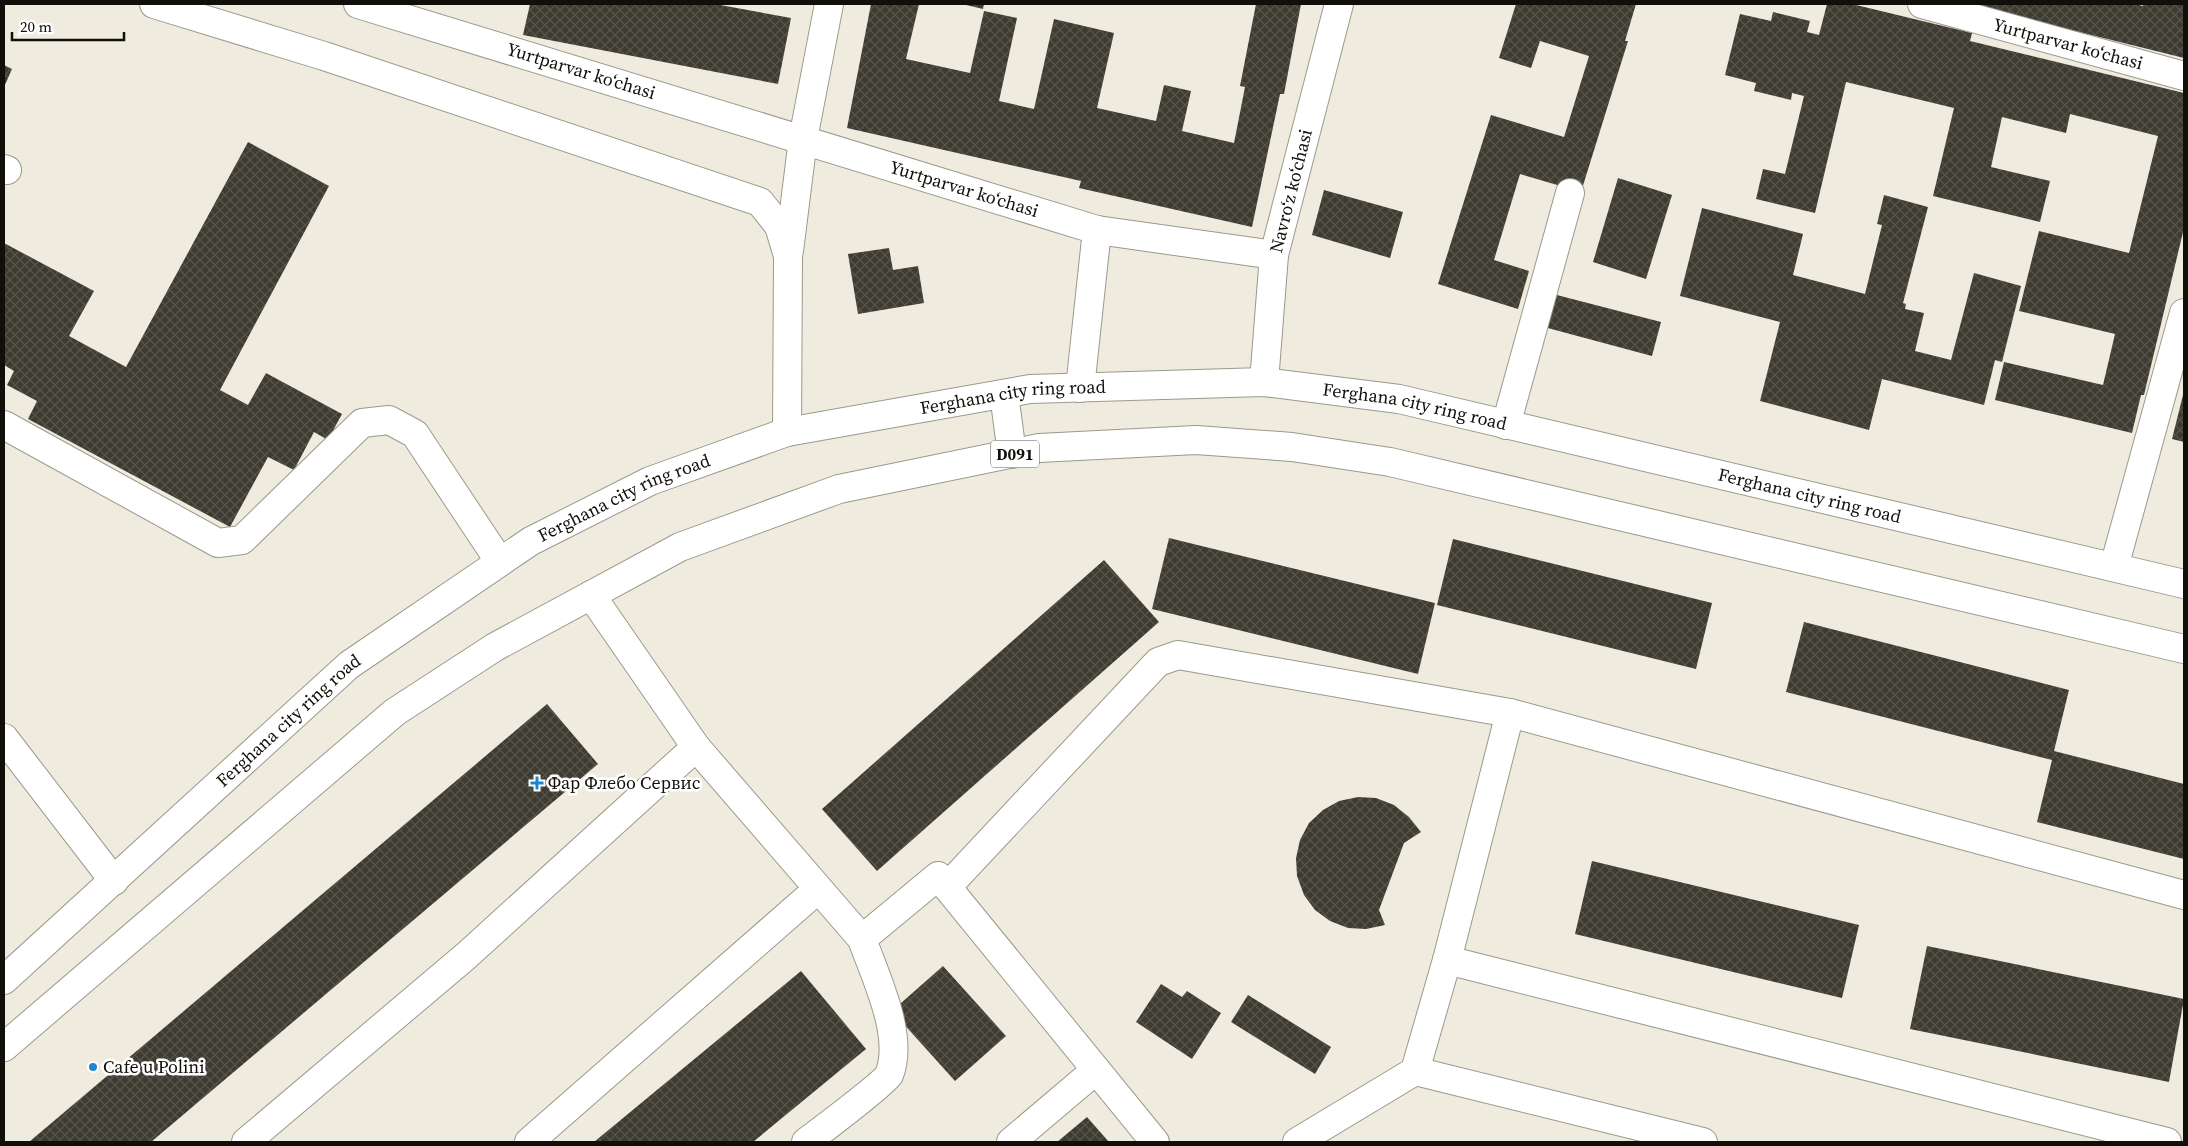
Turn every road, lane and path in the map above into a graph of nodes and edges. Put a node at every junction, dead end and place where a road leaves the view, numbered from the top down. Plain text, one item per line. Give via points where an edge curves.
1 (154, 4) edge
2 (358, 4) edge
3 (829, 4) edge
4 (1339, 4) edge
5 (1922, 4) edge
6 (2184, 76) edge
7 (803, 138) junction
8 (1570, 193) dead end
9 (1097, 230) junction
10 (1274, 255) junction
11 (788, 256) junction
12 (2184, 313) edge
13 (1264, 382) junction
14 (1080, 388) junction
15 (1004, 394) junction
16 (4, 425) edge
17 (1506, 425) junction
18 (787, 432) junction
19 (1012, 454) junction
20 (500, 562) junction
21 (2114, 567) junction
22 (2184, 584) edge
23 (591, 595) junction
24 (2184, 648) edge
25 (1510, 713) junction
26 (4, 738) edge
27 (696, 747) junction
28 (114, 880) junction
29 (947, 887) junction
30 (818, 889) junction
31 (2184, 895) edge
32 (862, 939) junction
33 (40, 949) junction
34 (1447, 960) junction
35 (4, 965) edge
36 (4, 980) edge
37 (4, 1047) edge
38 (1096, 1070) junction
39 (1415, 1071) junction
40 (2184, 1127) edge
41 (246, 1142) edge
42 (529, 1142) edge
43 (806, 1142) edge
44 (1011, 1142) edge
45 (1155, 1142) edge
46 (1297, 1142) edge
47 (1703, 1142) edge
48 (2167, 1142) edge
49 (2176, 1142) edge

1 - 11 main road via 324,56 760,202 779,226
2 - 7 main road, Yurtparvar koʻchasi
3 - 7 main road
4 - 10 main road, Navroʻz koʻchasi
5 - 6 main road, Yurtparvar koʻchasi
7 - 9 main road, Yurtparvar koʻchasi
7 - 11 main road
8 - 17 main road
9 - 10 main road, Yurtparvar koʻchasi
9 - 14 main road
10 - 13 main road, Navroʻz koʻchasi
11 - 18 main road
12 - 21 main road
13 - 14 main road, Ferghana city ring road
13 - 17 main road, Ferghana city ring road via 1399,399
14 - 15 main road, Ferghana city ring road via 1030,389
15 - 18 main road, Ferghana city ring road
15 - 19 main road
16 - 20 main road via 218,543 242,540 362,423 389,420 415,434
17 - 21 main road, Ferghana city ring road
18 - 20 main road, Ferghana city ring road via 650,480 531,541
19 - 23 main road, D091 via 839,489 680,547
19 - 24 main road, D091 via 1039,448 1196,440 1292,447 1390,462
20 - 28 main road, Ferghana city ring road via 349,665
21 - 22 main road, Ferghana city ring road
23 - 27 main road
23 - 37 main road, D091 via 495,647 395,712
25 - 29 main road via 1178,655 1158,662
25 - 31 main road
25 - 34 main road
26 - 28 main road
27 - 30 main road
27 - 41 main road via 466,956
28 - 33 main road, Ferghana city ring road
29 - 32 main road via 938,876
29 - 38 main road
30 - 32 main road
30 - 42 main road
32 - 43 main road via 895,1045 889,1076
33 - 35 main road
33 - 36 main road, Ferghana city ring road
34 - 39 main road
34 - 48 main road
38 - 44 main road
38 - 45 main road
39 - 46 main road
39 - 47 main road
40 - 49 main road

